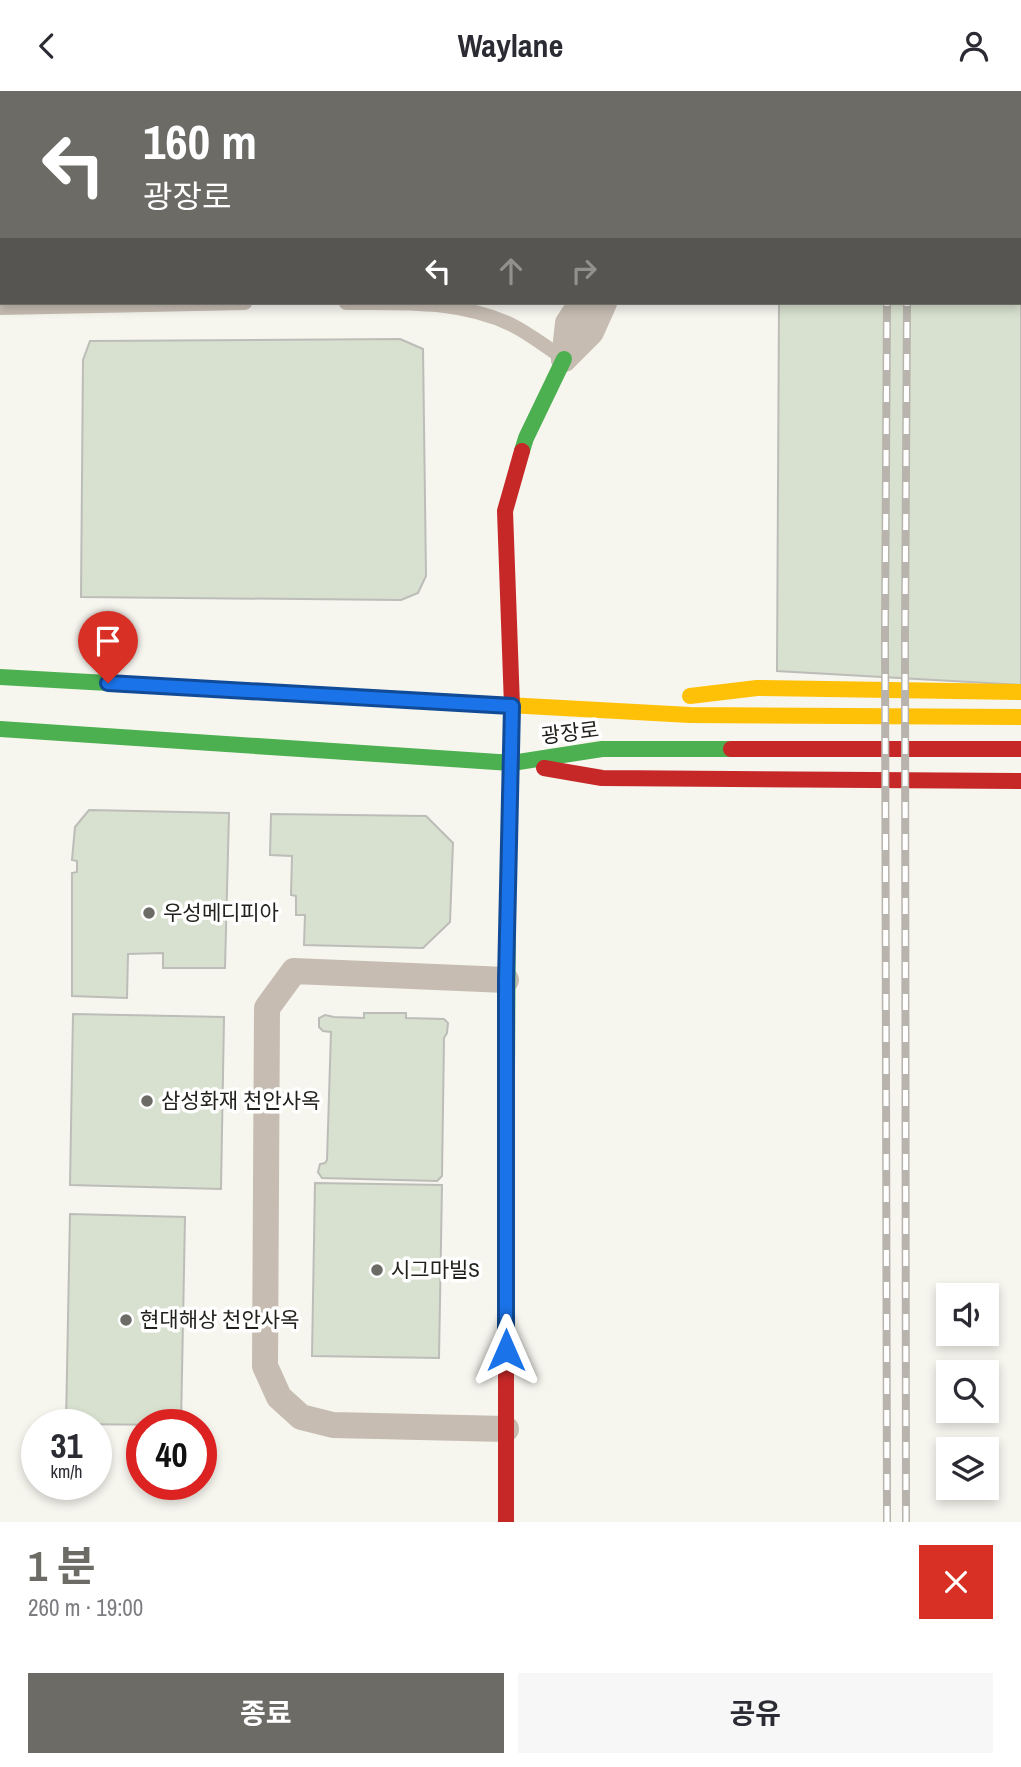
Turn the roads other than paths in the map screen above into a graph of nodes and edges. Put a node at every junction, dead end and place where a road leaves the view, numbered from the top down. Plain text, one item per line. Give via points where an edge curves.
1 (147, 305) edge
2 (440, 305) edge
3 (579, 305) edge
4 (603, 305) edge
5 (0, 308) edge
6 (564, 359) junction
7 (0, 677) edge
8 (1021, 692) edge
9 (512, 706) junction
10 (588, 708) junction
11 (1021, 717) edge
12 (0, 729) edge
13 (1021, 749) edge
14 (512, 763) junction
15 (1021, 781) edge
16 (506, 980) junction
17 (506, 1429) junction
18 (506, 1522) edge

1 - 5 lane
2 - 6 lane via 473,310 514,326
3 - 6 street via 568,323
4 - 6 street via 591,332
6 - 9 main road via 526,438 505,511
7 - 9 main road, 광장로
8 - 10 main road via 757,688
9 - 10 main road, 광장로
9 - 14 main road
10 - 11 main road, 광장로 via 690,715
12 - 14 main road, 광장로
13 - 14 main road, 광장로 via 602,749
14 - 15 main road via 602,778
14 - 16 main road
16 - 17 main road
16 - 17 street via 294,971 267,1008 265,1366 279,1397 301,1417 333,1425
17 - 18 main road

